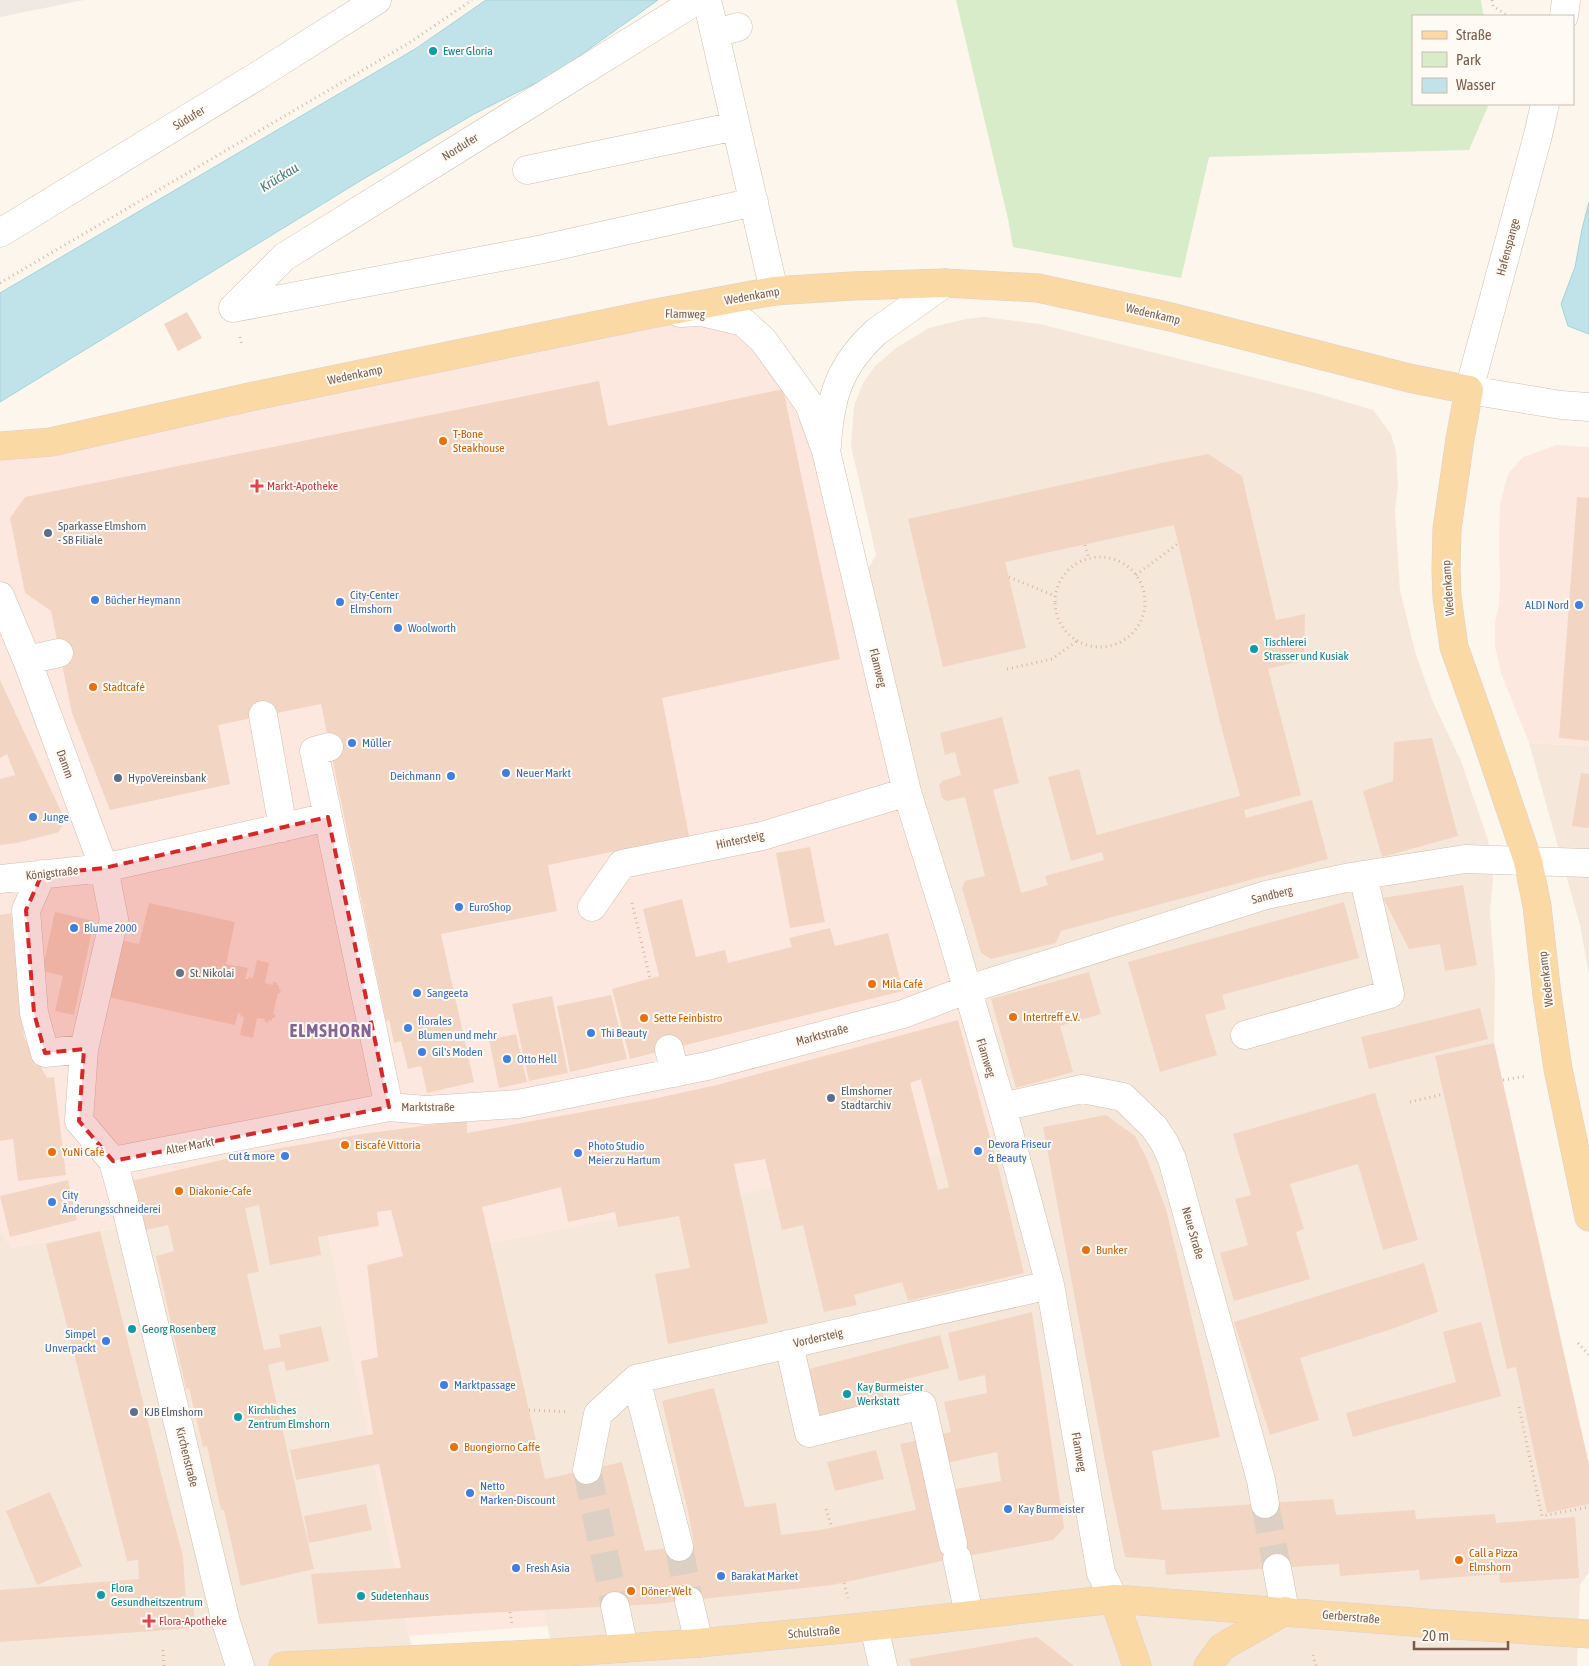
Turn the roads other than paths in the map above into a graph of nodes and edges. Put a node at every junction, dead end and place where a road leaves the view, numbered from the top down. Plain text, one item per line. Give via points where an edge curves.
1 (377, 0) edge
2 (697, 0) edge
3 (707, 0) edge
4 (1566, 0) edge
5 (343, 10) edge
6 (1564, 15) edge
7 (1544, 105) edge
8 (736, 126) junction
9 (528, 170) dead end
10 (754, 202) junction
11 (0, 233) edge
12 (946, 283) junction
13 (774, 292) junction
14 (651, 314) junction
15 (1469, 390) junction
16 (1589, 407) edge
17 (0, 446) edge
18 (826, 451) junction
19 (0, 596) edge
20 (59, 653) dead end
21 (26, 660) junction
22 (263, 715) dead end
23 (329, 747) dead end
24 (907, 792) junction
25 (331, 806) junction
26 (283, 828) junction
27 (1528, 861) junction
28 (1589, 863) edge
29 (104, 868) junction
30 (42, 874) junction
31 (1363, 875) junction
32 (0, 879) edge
33 (592, 907) dead end
34 (966, 990) junction
35 (23, 1027) dead end
36 (1245, 1035) dead end
37 (84, 1049) junction
38 (44, 1053) junction
39 (389, 1107) junction
40 (1002, 1108) junction
41 (405, 1129) dead end
42 (113, 1161) junction
43 (1589, 1217) edge
44 (1050, 1285) junction
45 (789, 1344) junction
46 (636, 1380) junction
47 (598, 1467) tunnel mouth
48 (1265, 1504) tunnel mouth
49 (679, 1547) tunnel mouth
50 (1277, 1568) tunnel mouth
51 (1114, 1598) junction
52 (689, 1601) tunnel mouth
53 (615, 1606) tunnel mouth
54 (1285, 1612) junction
55 (969, 1615) junction
56 (874, 1626) junction
57 (1589, 1634) edge
58 (698, 1643) junction
59 (624, 1648) junction
60 (515, 1649) edge
61 (240, 1666) edge
62 (283, 1666) edge
63 (882, 1666) edge
64 (1137, 1666) edge
65 (1208, 1666) edge

1 - 5 street, Südufer
2 - 10 street, Nordufer via 284,257 233,308 543,249
3 - 8 street via 727,30
4 - 6 street
5 - 11 street, Südufer
7 - 15 street, Hafenspange
8 - 9 street
8 - 10 street
10 - 13 street
12 - 13 main road, Wedenkamp
12 - 15 main road, Wedenkamp via 1038,288
12 - 18 street, Flamweg via 876,332 844,370 832,400
13 - 14 main road, Wedenkamp
14 - 17 main road, Wedenkamp via 254,396 51,442
14 - 18 street, Flamweg via 701,312 743,322 763,340 809,404
15 - 16 street
15 - 27 main road, Wedenkamp via 1447,529 1447,597 1454,647
18 - 24 street, Flamweg
19 - 21 street, Damm
20 - 21 street
21 - 29 street, Damm
22 - 26 street
23 - 25 street via 314,751
24 - 33 street, Hintersteig via 762,836 622,864
24 - 34 street, Flamweg
25 - 26 street
25 - 39 street via 343,853
26 - 29 street
27 - 28 street, Sandberg
27 - 31 street, Sandberg via 1465,858
27 - 43 main road, Wedenkamp via 1558,1069
29 - 30 street, Königstraße
29 - 37 street via 114,919
30 - 32 street, Königstraße
30 - 38 street via 26,910 34,1013
31 - 34 street, Sandberg via 1266,895
31 - 36 street via 1390,994
34 - 39 street, Marktstraße via 903,1014 707,1066 672,1061 518,1104 426,1110
34 - 40 street, Flamweg
35 - 38 street
37 - 38 street
37 - 42 street via 79,1121
39 - 41 street
39 - 42 street, Alter Markt
40 - 44 street, Flamweg
40 - 48 street, Neue Straße via 1082,1089 1123,1098 1154,1127 1164,1142 1172,1159 1217,1318
42 - 61 street, Kirchenstraße via 226,1622
44 - 45 street, Vordersteig
44 - 51 street, Flamweg via 1101,1573
45 - 46 street, Vordersteig
45 - 55 street via 808,1433 922,1405
46 - 47 street, Vordersteig via 598,1414
46 - 49 street
50 - 54 street
51 - 54 main road, Gerberstraße
51 - 55 main road, Schulstraße
51 - 64 main road, Flamweg
52 - 58 street
53 - 59 street
54 - 57 main road, Gerberstraße
54 - 65 main road via 1222,1647
55 - 56 main road, Schulstraße
56 - 58 main road, Schulstraße
56 - 63 street
58 - 59 main road, Schulstraße
59 - 60 main road, Schulstraße
60 - 62 main road, Schulstraße

